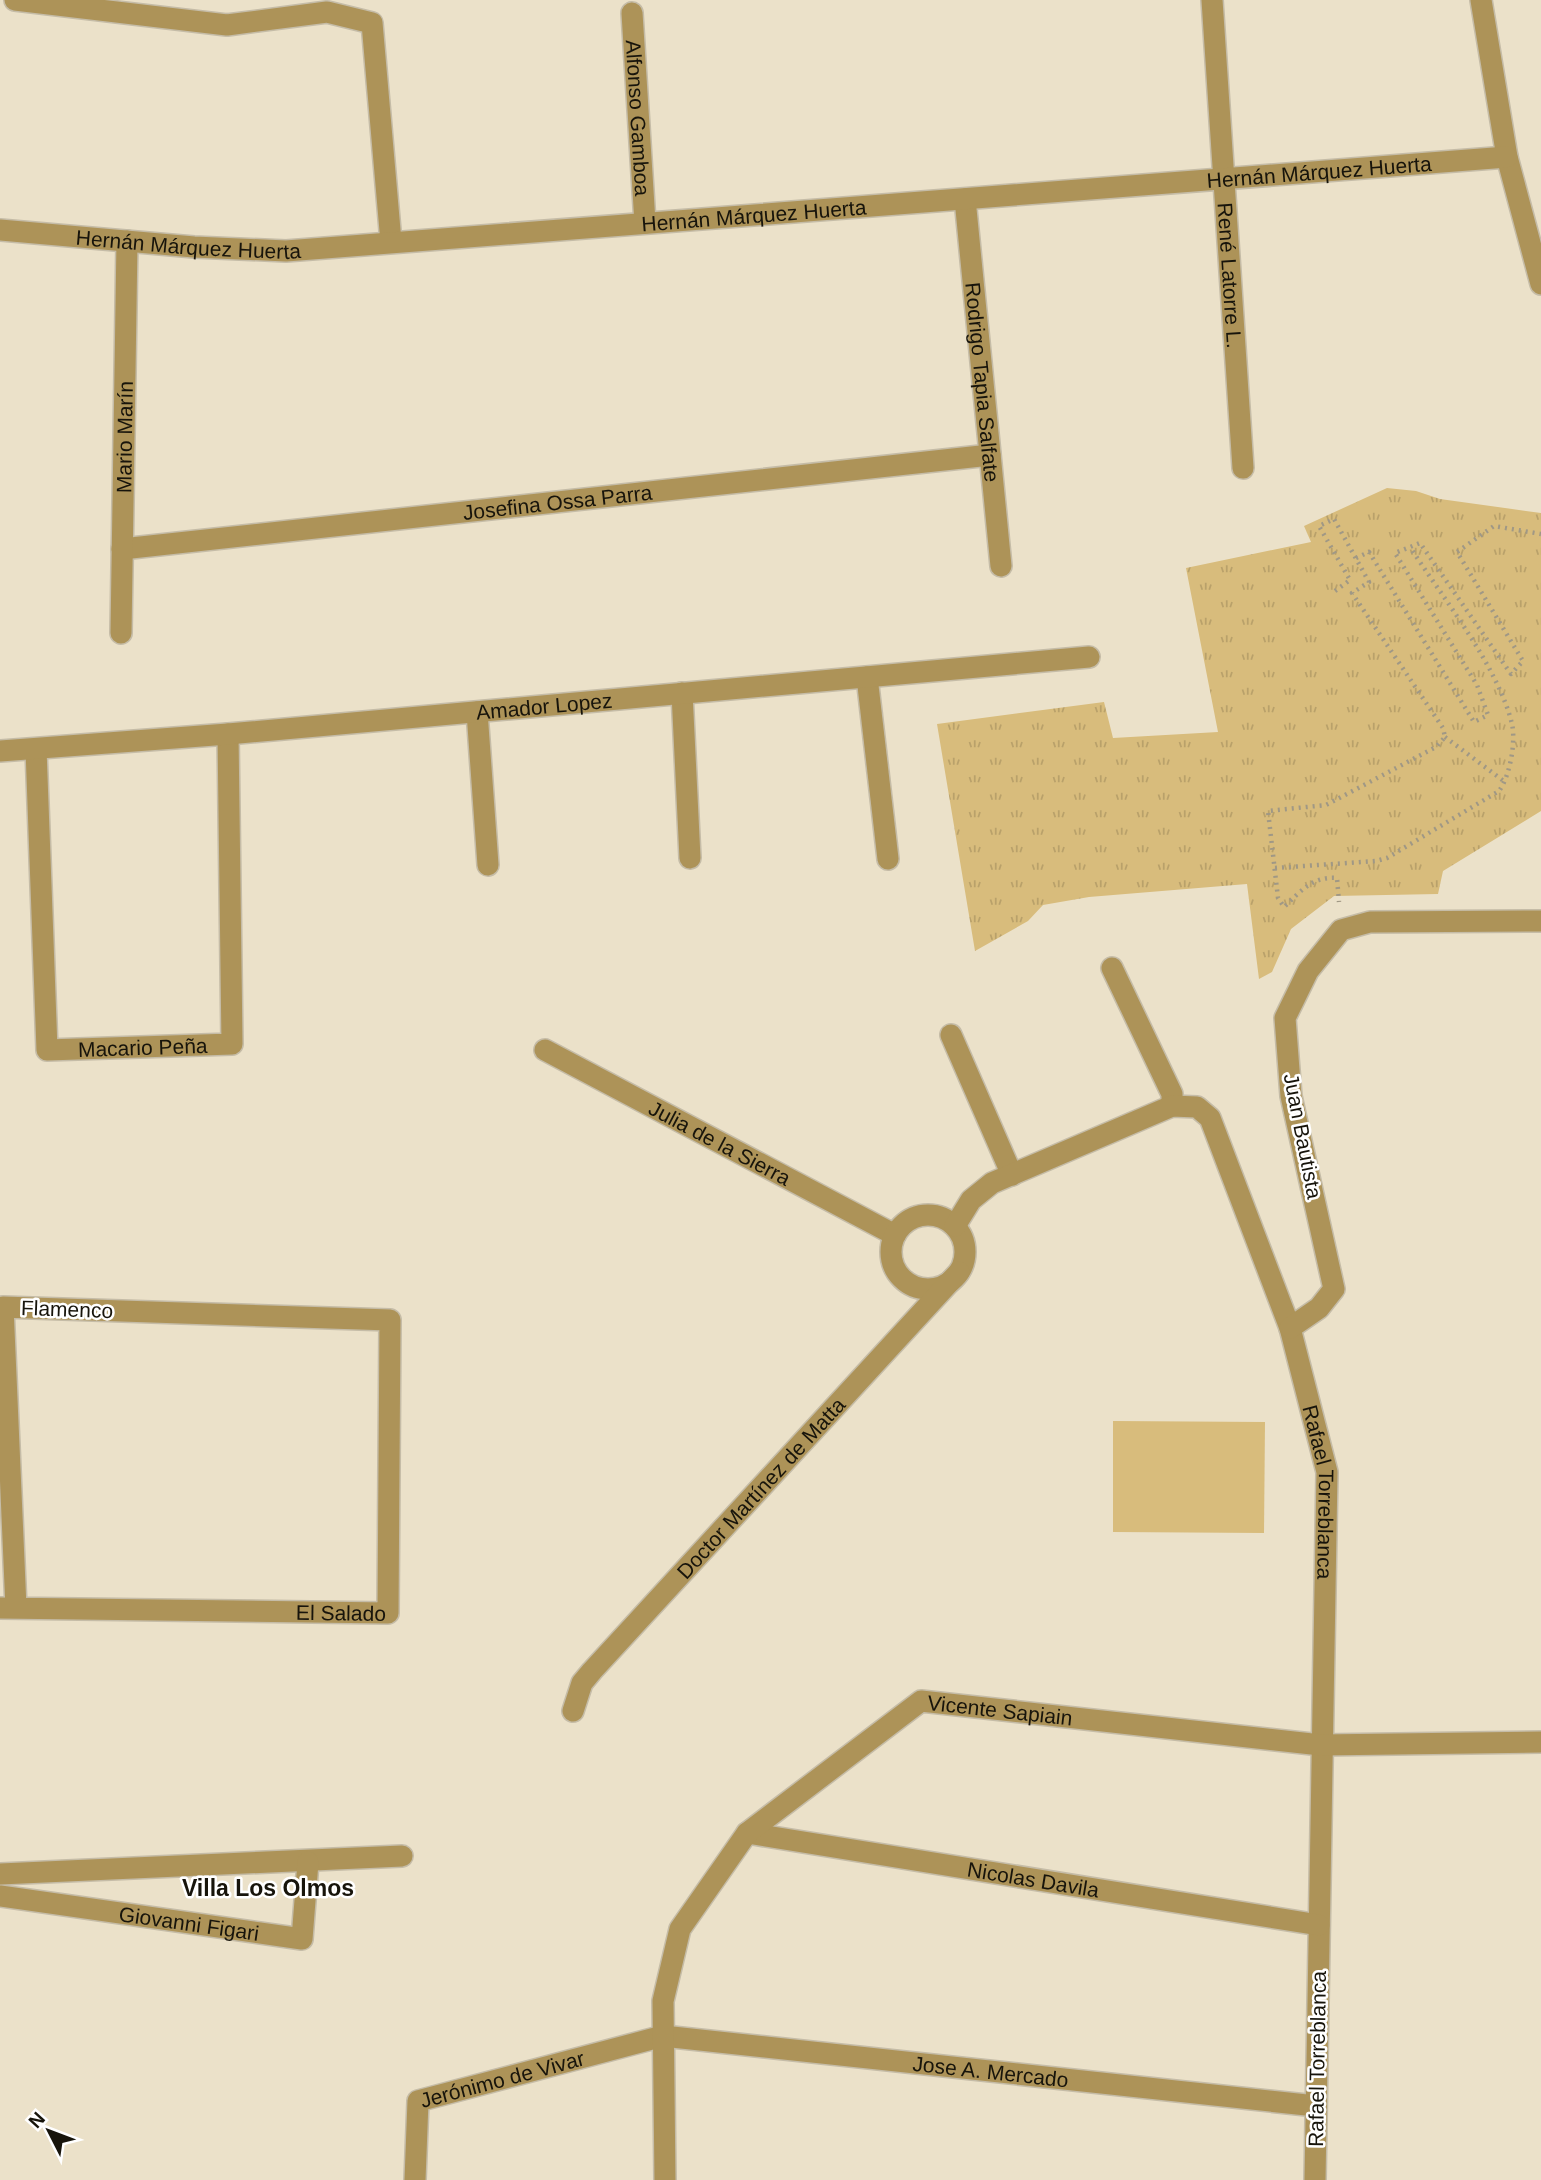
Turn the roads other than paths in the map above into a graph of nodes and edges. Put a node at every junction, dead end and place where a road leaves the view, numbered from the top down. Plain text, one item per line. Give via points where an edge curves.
1 (15, 0) edge
2 (1212, 0) edge
3 (1481, 0) edge
4 (632, 13) dead end
5 (1507, 157) junction
6 (1225, 179) junction
7 (965, 199) junction
8 (1533, 221) edge
9 (645, 223) junction
10 (0, 230) edge
11 (127, 241) junction
12 (391, 242) junction
13 (1541, 284) edge
14 (990, 455) junction
15 (1243, 468) dead end
16 (122, 549) junction
17 (1001, 566) dead end
18 (121, 633) dead end
19 (1089, 657) dead end
20 (867, 677) junction
21 (682, 693) junction
22 (477, 712) junction
23 (228, 734) junction
24 (36, 749) junction
25 (0, 751) edge
26 (691, 858) dead end
27 (888, 859) dead end
28 (488, 865) dead end
29 (1541, 921) edge
30 (1112, 968) dead end
31 (950, 1035) dead end
32 (545, 1050) dead end
33 (1172, 1107) junction
34 (1012, 1175) junction
35 (955, 1226) junction
36 (895, 1235) junction
37 (959, 1272) junction
38 (390, 1320) joint
39 (1290, 1328) junction
40 (8, 1608) edge
41 (573, 1711) dead end
42 (1541, 1742) edge
43 (1321, 1745) junction
44 (747, 1833) junction
45 (402, 1856) dead end
46 (308, 1862) junction
47 (0, 1874) edge
48 (0, 1895) edge
49 (1319, 1925) junction
50 (663, 2036) junction
51 (1316, 2106) junction
52 (415, 2180) edge
53 (665, 2180) edge
54 (1315, 2180) edge

1 - 12 street via 227,25 327,12 372,23
2 - 6 street, René Latorre L.
3 - 5 street
4 - 9 street, Alfonso Gamboa
5 - 6 street, Hernán Márquez Huerta
5 - 8 street
6 - 7 street, Hernán Márquez Huerta
6 - 15 street, René Latorre L.
7 - 9 street, Hernán Márquez Huerta
7 - 14 street, Rodrigo Tapia Salfate
8 - 13 street
9 - 12 street, Hernán Márquez Huerta
10 - 11 street, Hernán Márquez Huerta
11 - 12 street, Hernán Márquez Huerta via 286,251
11 - 16 street, Mario Marín
14 - 16 street, Josefina Ossa Parra
14 - 17 street, Rodrigo Tapia Salfate
16 - 18 street, Mario Marín
19 - 20 street, Amador Lopez
20 - 21 street, Amador Lopez
20 - 27 street
21 - 22 street, Amador Lopez
21 - 26 street
22 - 23 street, Amador Lopez
22 - 28 street
23 - 24 street, Amador Lopez
23 - 24 street, Macario Peña via 232,1044 47,1050
24 - 25 street, Amador Lopez
29 - 39 street, Juan Bautista via 1370,922 1340,930 1308,971 1285,1018 1291,1096 1334,1289 1319,1308
30 - 33 street via 1171,1094
31 - 34 street
32 - 36 street, Julia de la Sierra
33 - 34 street
33 - 39 street, Rafael Torreblanca via 1196,1107 1210,1118
34 - 35 street via 992,1183 971,1200
35 - 36 street via 932,1214 903,1224
35 - 37 street via 965,1247
36 - 37 street via 892,1264 899,1276 914,1286 939,1288
37 - 41 street, Doctor Martínez de Matta via 592,1671 582,1683
38 - 40 street, El Salado via 388,1613
38 - 40 street, Flamenco via 4,1307
39 - 43 street, Rafael Torreblanca via 1327,1472
42 - 43 street, Vicente Sapiain
43 - 44 street, Vicente Sapiain via 921,1701
43 - 49 street, Rafael Torreblanca
44 - 49 street, Nicolas Davila
44 - 50 street, Vicente Sapiain via 680,1929 663,2001
45 - 46 street, Giovanni Figari
46 - 47 street, Giovanni Figari
46 - 48 street, Giovanni Figari via 302,1939
49 - 51 street, Rafael Torreblanca
50 - 51 street, Jose A. Mercado
50 - 52 street, Jerónimo de Vivar via 418,2101
50 - 53 street, Vicente Sapiain
51 - 54 street, Rafael Torreblanca

